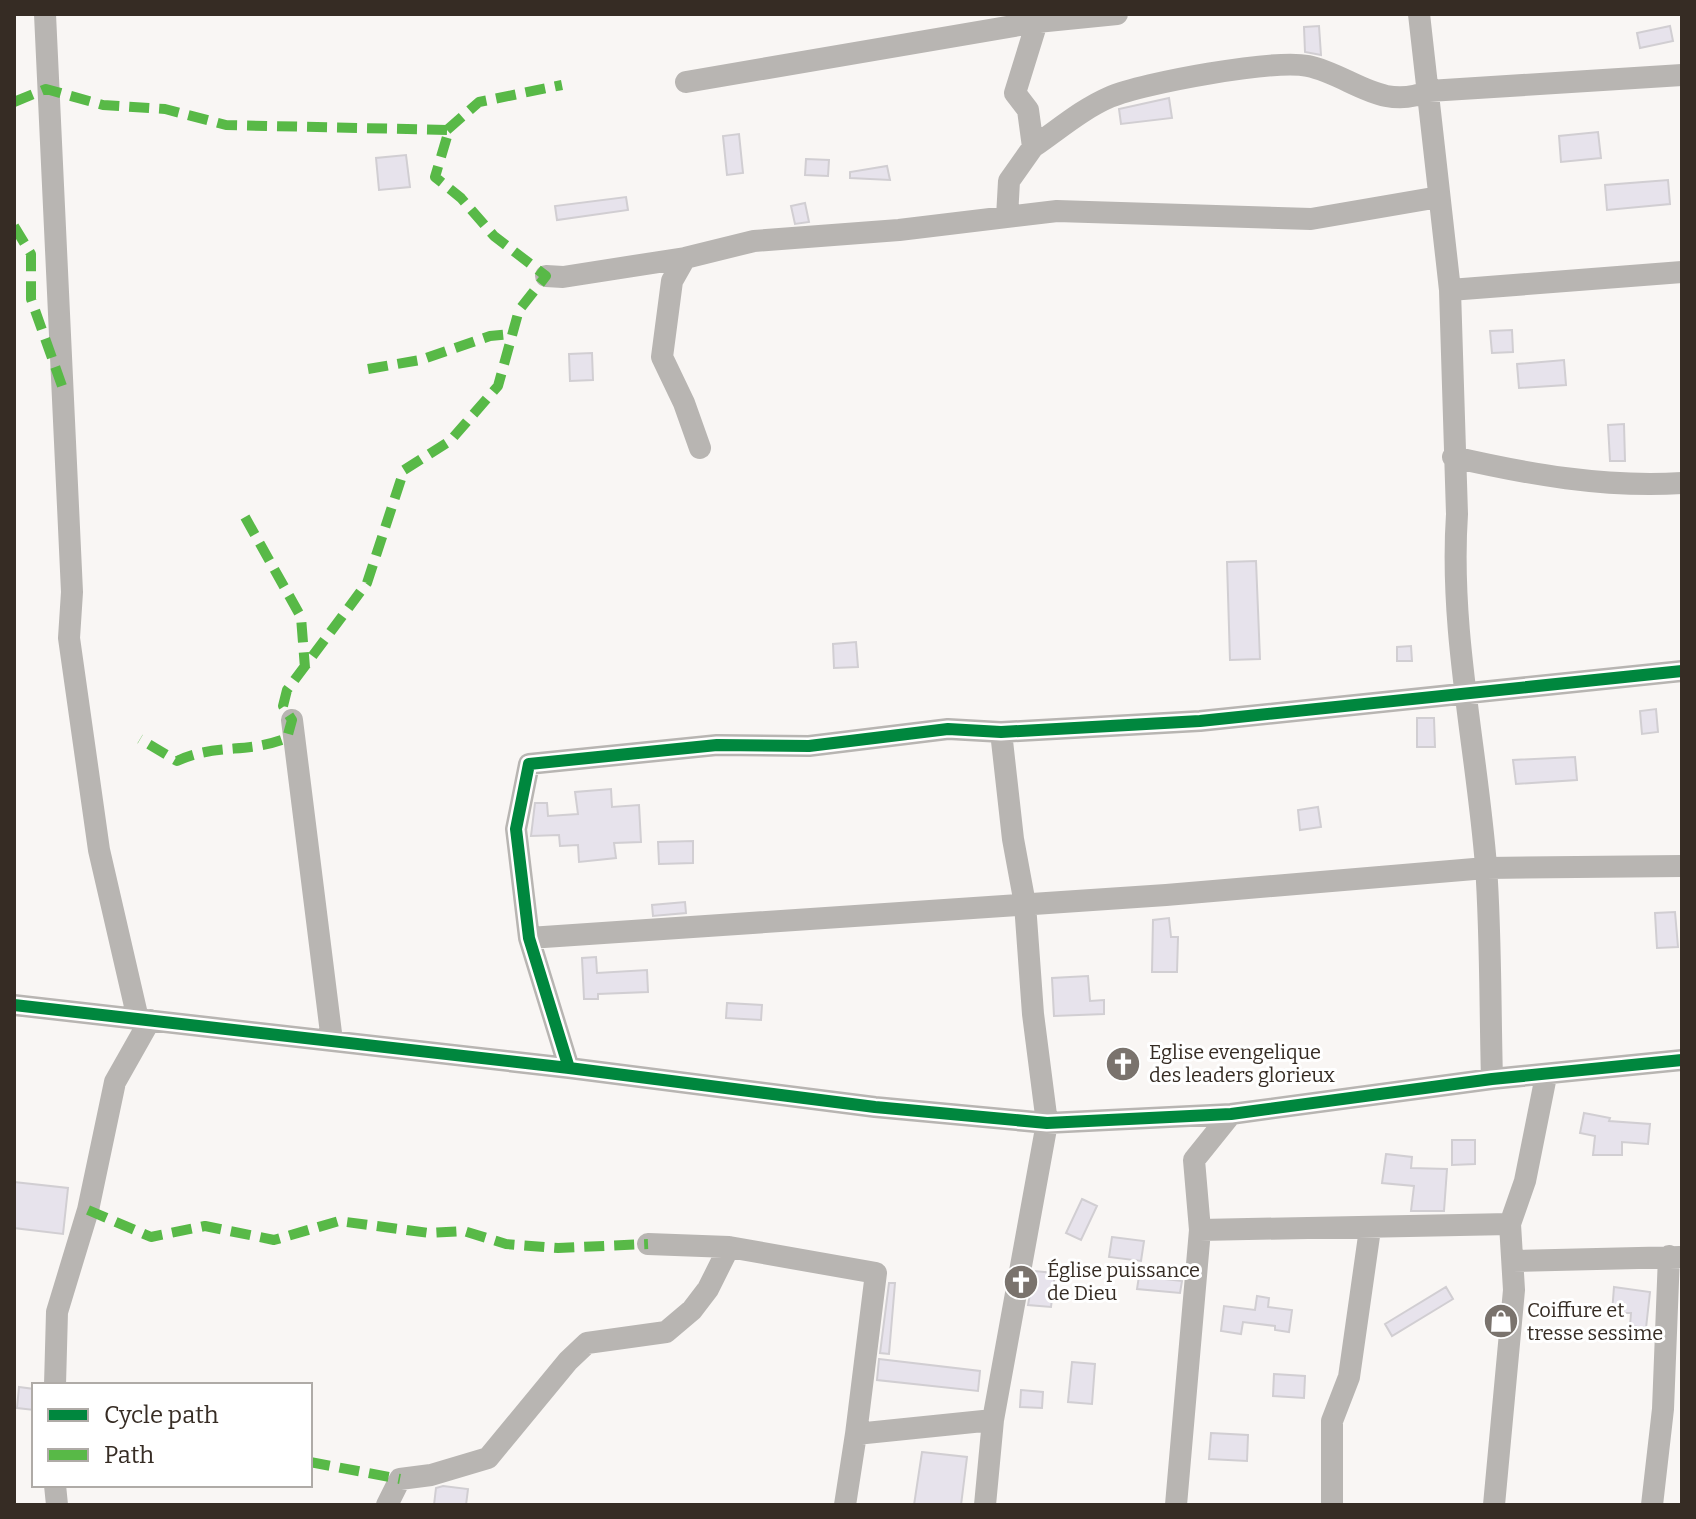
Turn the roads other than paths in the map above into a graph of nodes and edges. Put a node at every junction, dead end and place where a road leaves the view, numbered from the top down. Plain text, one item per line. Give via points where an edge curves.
1 (45, 14) edge
2 (1117, 14) edge
3 (1419, 14) edge
4 (1037, 22) junction
5 (1682, 75) edge
6 (686, 82) dead end
7 (1429, 91) junction
8 (1033, 147) junction
9 (1439, 197) junction
10 (1007, 217) junction
11 (685, 258) junction
12 (1682, 272) edge
13 (546, 276) dead end
14 (1450, 290) junction
15 (700, 448) dead end
16 (1453, 457) junction
17 (1682, 483) edge
18 (1682, 671) edge
19 (1464, 691) junction
20 (292, 720) dead end
21 (1001, 732) junction
22 (1682, 866) edge
23 (1486, 868) junction
24 (1025, 904) junction
25 (529, 938) junction
26 (14, 1005) edge
27 (144, 1020) junction
28 (332, 1041) junction
29 (1682, 1060) edge
30 (569, 1068) junction
31 (1546, 1076) junction
32 (1492, 1079) junction
33 (1231, 1114) junction
34 (1047, 1123) junction
35 (1510, 1224) junction
36 (1370, 1229) junction
37 (1200, 1230) junction
38 (648, 1244) dead end
39 (729, 1247) junction
40 (1675, 1257) edge
41 (1513, 1261) junction
42 (55, 1383) edge
43 (993, 1420) junction
44 (856, 1434) junction
45 (387, 1505) edge
46 (845, 1505) edge
47 (985, 1505) edge
48 (1176, 1505) edge
49 (1332, 1505) edge
50 (1494, 1505) edge
51 (1652, 1505) edge

1 - 27 street via 72,592 69,638 99,850
2 - 4 street
3 - 7 street
4 - 6 street
4 - 8 street via 1015,93 1028,110
5 - 7 street
7 - 8 street via 1412,99 1383,95 1309,66 1171,80 1111,97
7 - 9 street
8 - 10 street via 1009,181
9 - 10 street via 1311,219 1057,211
9 - 14 street
10 - 11 street via 754,241
11 - 13 street
11 - 15 street via 672,281 662,357
12 - 14 street
14 - 16 street
16 - 17 street via 1523,473 1650,485
16 - 19 street
18 - 19 street
19 - 21 street via 1200,721
19 - 23 street
20 - 28 street
21 - 24 street
21 - 25 street via 948,729 809,746 717,745 529,764 516,829
22 - 23 street
23 - 24 street
23 - 32 street
24 - 25 street
24 - 34 street
25 - 30 street
26 - 27 street
27 - 28 street
27 - 42 street via 115,1082 88,1210 57,1312
28 - 30 street
29 - 31 street
30 - 34 street
31 - 32 street
31 - 35 street via 1525,1181
32 - 33 street
33 - 34 street
33 - 37 street via 1194,1160
34 - 43 street
35 - 36 street
35 - 41 street
36 - 37 street
36 - 49 street via 1349,1377 1332,1421
37 - 48 street
38 - 39 street
39 - 44 street via 876,1273
39 - 45 street via 708,1289 666,1332 587,1343 488,1458 400,1479
40 - 41 street
40 - 51 street
41 - 50 street
43 - 44 street
43 - 47 street
44 - 46 street

